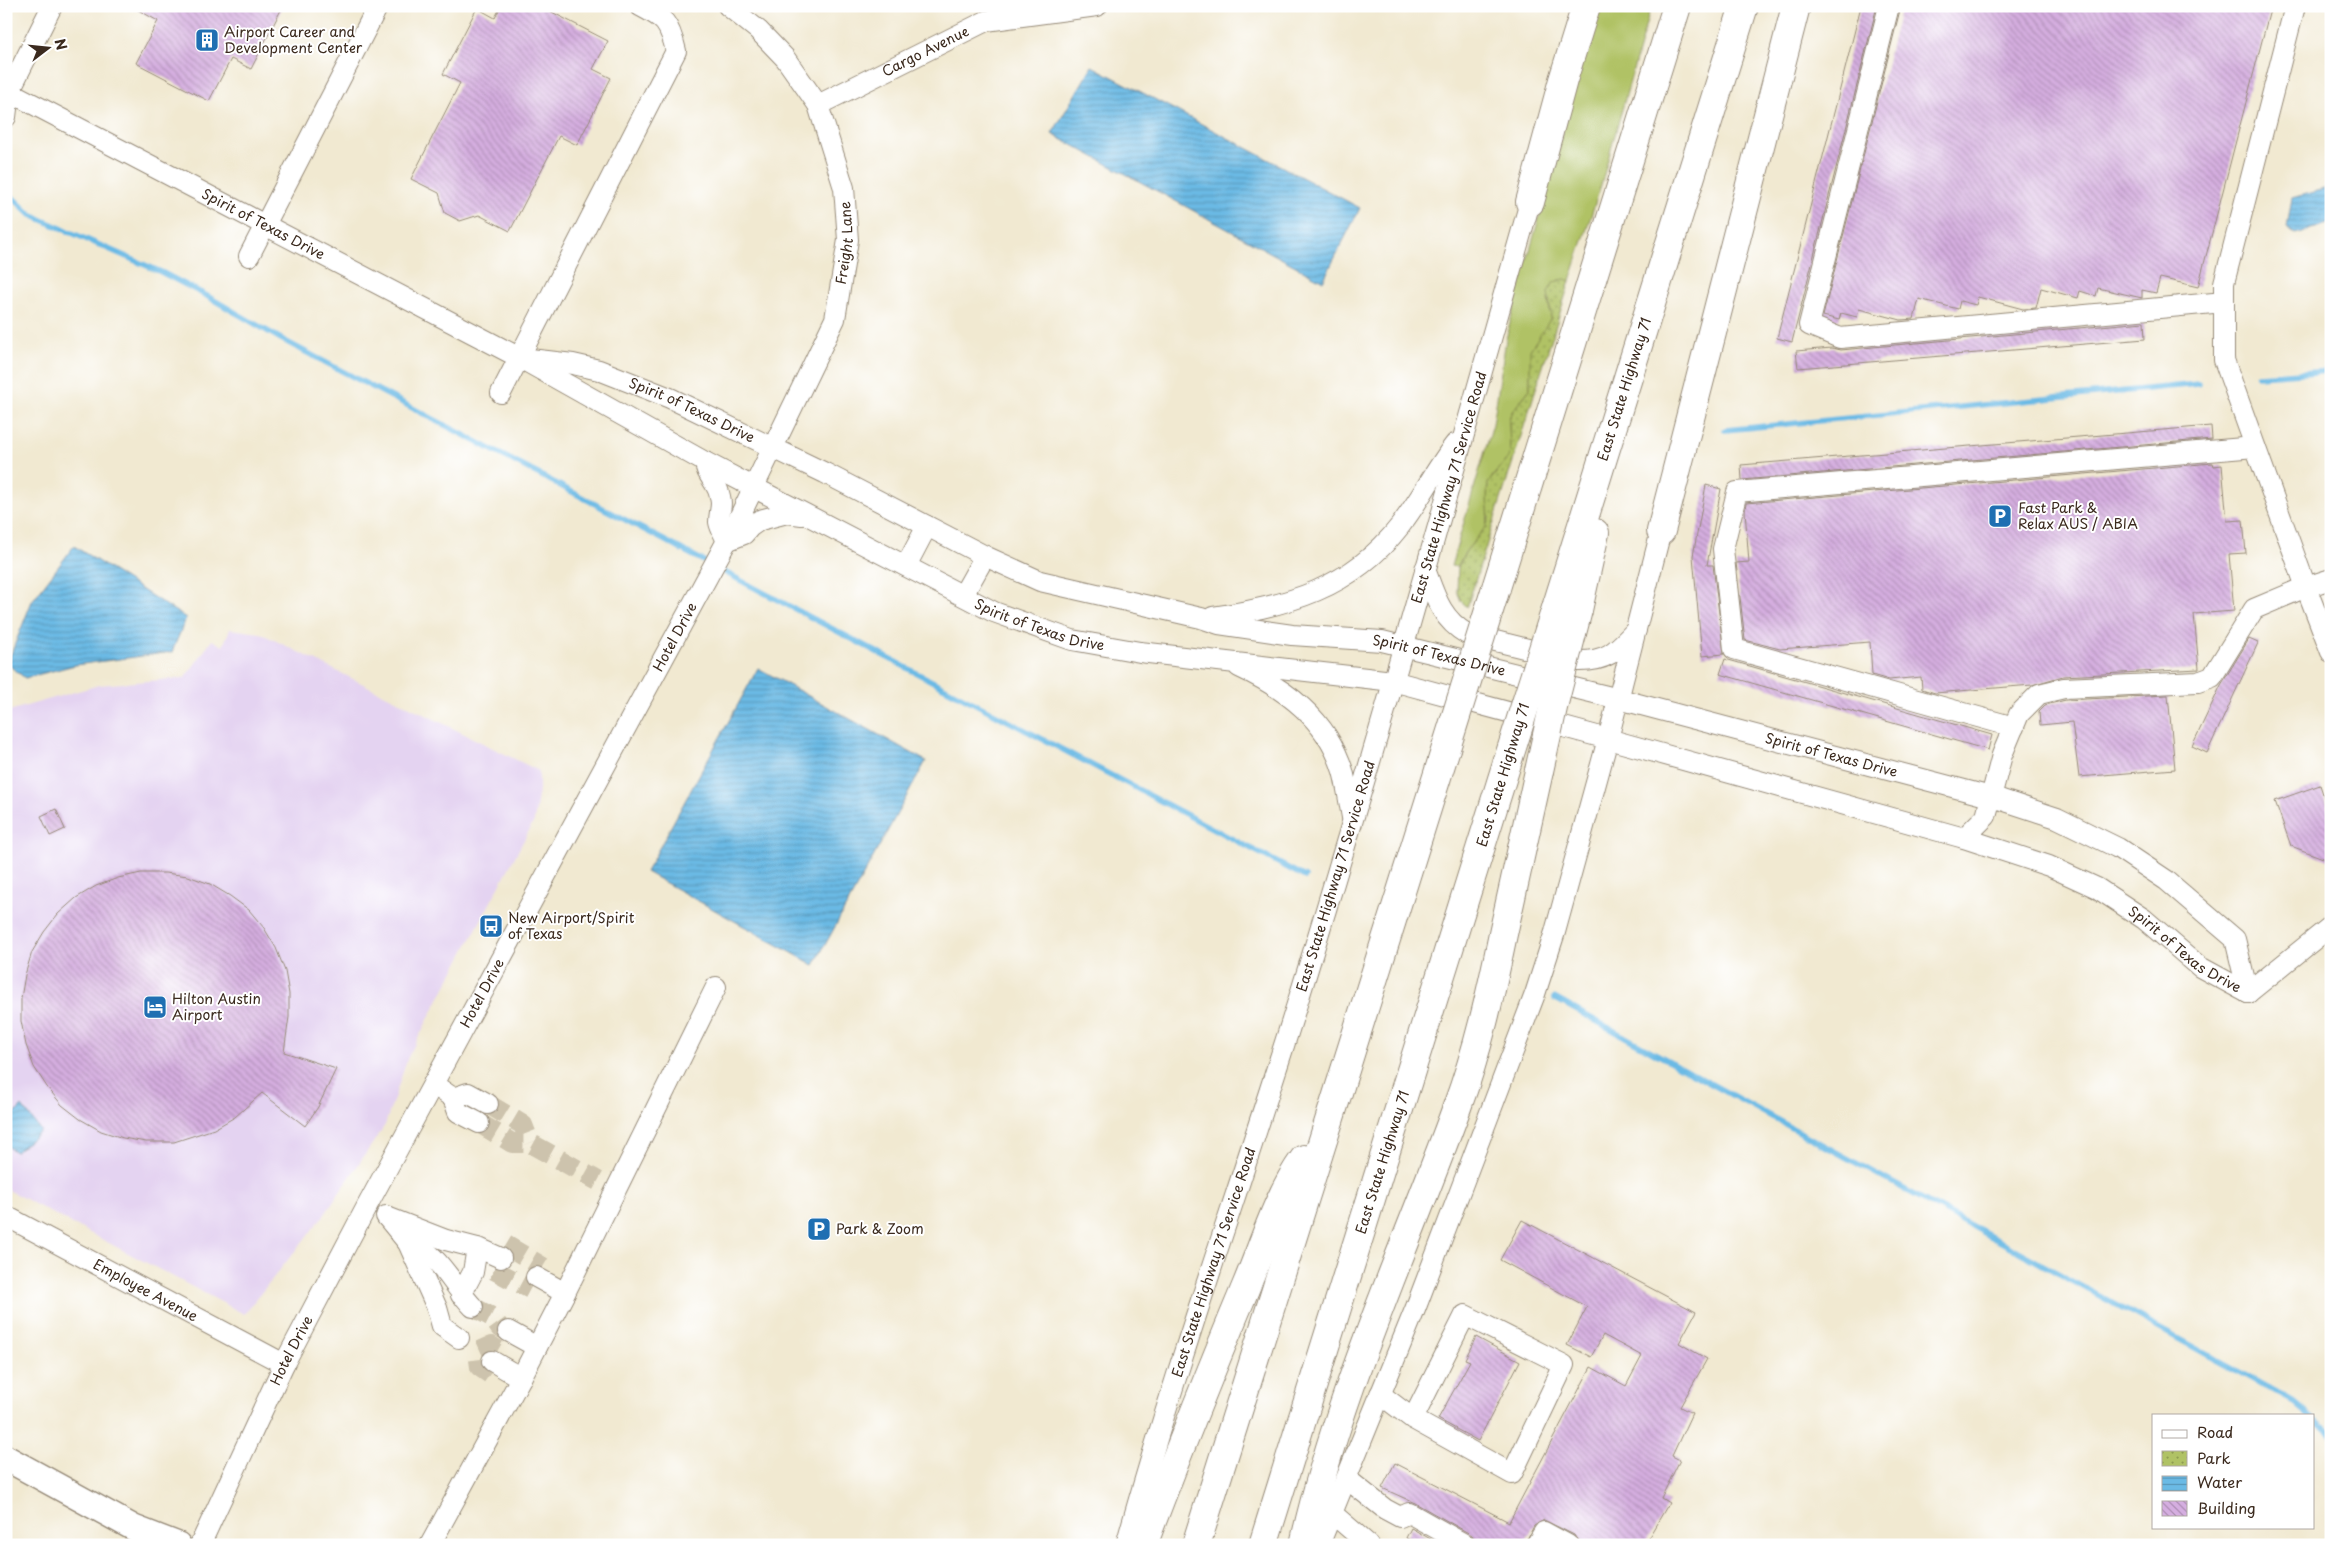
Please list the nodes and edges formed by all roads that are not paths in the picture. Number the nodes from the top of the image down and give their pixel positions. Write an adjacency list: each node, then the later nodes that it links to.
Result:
1 (52, 6): 12 (street)
2 (378, 6): 16 (street)
3 (640, 6): 19 (street)
4 (728, 6): 13 (street, Freight Lane)
5 (1097, 6): 13 (street, Cargo Avenue)
6 (1586, 6): 15 (highway)
7 (1676, 6): 56 (highway, bridge)
8 (1744, 6): 36 (highway, East State Highway 71)
9 (1796, 6): 28 (highway)
10 (1889, 6): 18 (street)
11 (2295, 6): 18 (street)
12 (7, 92): 14 (street); 16 (street, Spirit of Texas Drive)
13 (818, 105): 22 (street, Freight Lane)
14 (6, 117)
15 (1530, 202): 21 (street, East State Highway 71 Service Road)
16 (264, 224): 17 (street); 19 (street, Spirit of Texas Drive)
17 (249, 256)
18 (2224, 302): 23 (street)
19 (520, 358): 20 (street); 22 (street, Spirit of Texas Drive); 24 (street, Spirit of Texas Drive)
20 (501, 393)
21 (1464, 433): 32 (street, East State Highway 71 Service Road); 37 (street)
22 (772, 447): 25 (street, Hotel Drive); 27 (street, Spirit of Texas Drive)
23 (2255, 447): 34 (street); 44 (street)
24 (705, 462): 25 (street, Spirit of Texas Drive); 29 (street)
25 (753, 486): 26 (street, Spirit of Texas Drive); 29 (street, Hotel Drive)
26 (807, 515): 29 (street); 31 (street, Spirit of Texas Drive)
27 (927, 526): 30 (street, Spirit of Texas Drive); 31 (street)
28 (1661, 531): 38 (street)
29 (724, 547): 52 (street, Hotel Drive)
30 (986, 556): 35 (street); 37 (street, Spirit of Texas Drive)
31 (906, 566): 35 (street, Spirit of Texas Drive)
32 (1425, 569): 38 (street); 39 (street, East State Highway 71 Service Road)
33 (2331, 579): 34 (street)
34 (2306, 588): 40 (street); 44 (street)
35 (963, 596): 41 (street, Spirit of Texas Drive)
36 (1568, 608): 84 (highway, East State Highway 71, bridge); 85 (highway, bridge)
37 (1201, 618): 39 (street, Spirit of Texas Drive)
38 (1636, 630): 43 (street)
39 (1402, 646): 42 (street, East State Highway 71 Service Road); 43 (street, Spirit of Texas Drive)
40 (2331, 652)
41 (1224, 660): 42 (street, Spirit of Texas Drive); 47 (street)
42 (1393, 681): 45 (street, Spirit of Texas Drive); 47 (street, East State Highway 71 Service Road)
43 (1619, 698): 45 (street); 46 (street, Spirit of Texas Drive)
44 (2014, 727): 46 (street)
45 (1608, 738): 48 (street, Spirit of Texas Drive); 71 (street)
46 (1990, 797): 48 (street); 51 (street, Spirit of Texas Drive)
47 (1353, 819): 80 (street, East State Highway 71 Service Road)
48 (1964, 838): 51 (street, Spirit of Texas Drive)
49 (2326, 937): 51 (street)
50 (716, 987): 64 (street)
51 (2248, 993)
52 (433, 1084): 53 (street); 57 (street, Hotel Drive)
53 (453, 1098): 54 (street); 55 (street)
54 (488, 1104)
55 (478, 1123)
56 (1325, 1130): 72 (highway); 81 (highway)
57 (367, 1206): 59 (street); 69 (street, Hotel Drive)
58 (6, 1216): 69 (street, Employee Avenue)
59 (386, 1216): 60 (street); 61 (street)
60 (408, 1243): 61 (street); 66 (street)
61 (479, 1249): 62 (street)
62 (500, 1258)
63 (536, 1278): 64 (street)
64 (560, 1291): 67 (street)
65 (512, 1326): 67 (street)
66 (459, 1338)
67 (540, 1341): 70 (street)
68 (494, 1362): 70 (street)
69 (284, 1364): 78 (street, Hotel Drive)
70 (521, 1378): 79 (street)
71 (1380, 1394): 73 (street); 75 (street)
72 (1239, 1408): 82 (highway); 83 (highway)
73 (1413, 1419): 73 (street)
74 (6, 1458): 77 (main road)
75 (1347, 1479): 76 (street); 88 (street)
76 (1334, 1514): 86 (street); 87 (street)
77 (178, 1545)
78 (200, 1545)
79 (430, 1545)
80 (1126, 1545)
81 (1143, 1545)
82 (1196, 1545)
83 (1213, 1545)
84 (1263, 1545)
85 (1304, 1545)
86 (1319, 1545)
87 (1369, 1545)
88 (1466, 1545)
89 (1536, 1545): 90 (street)
90 (1568, 1545)

